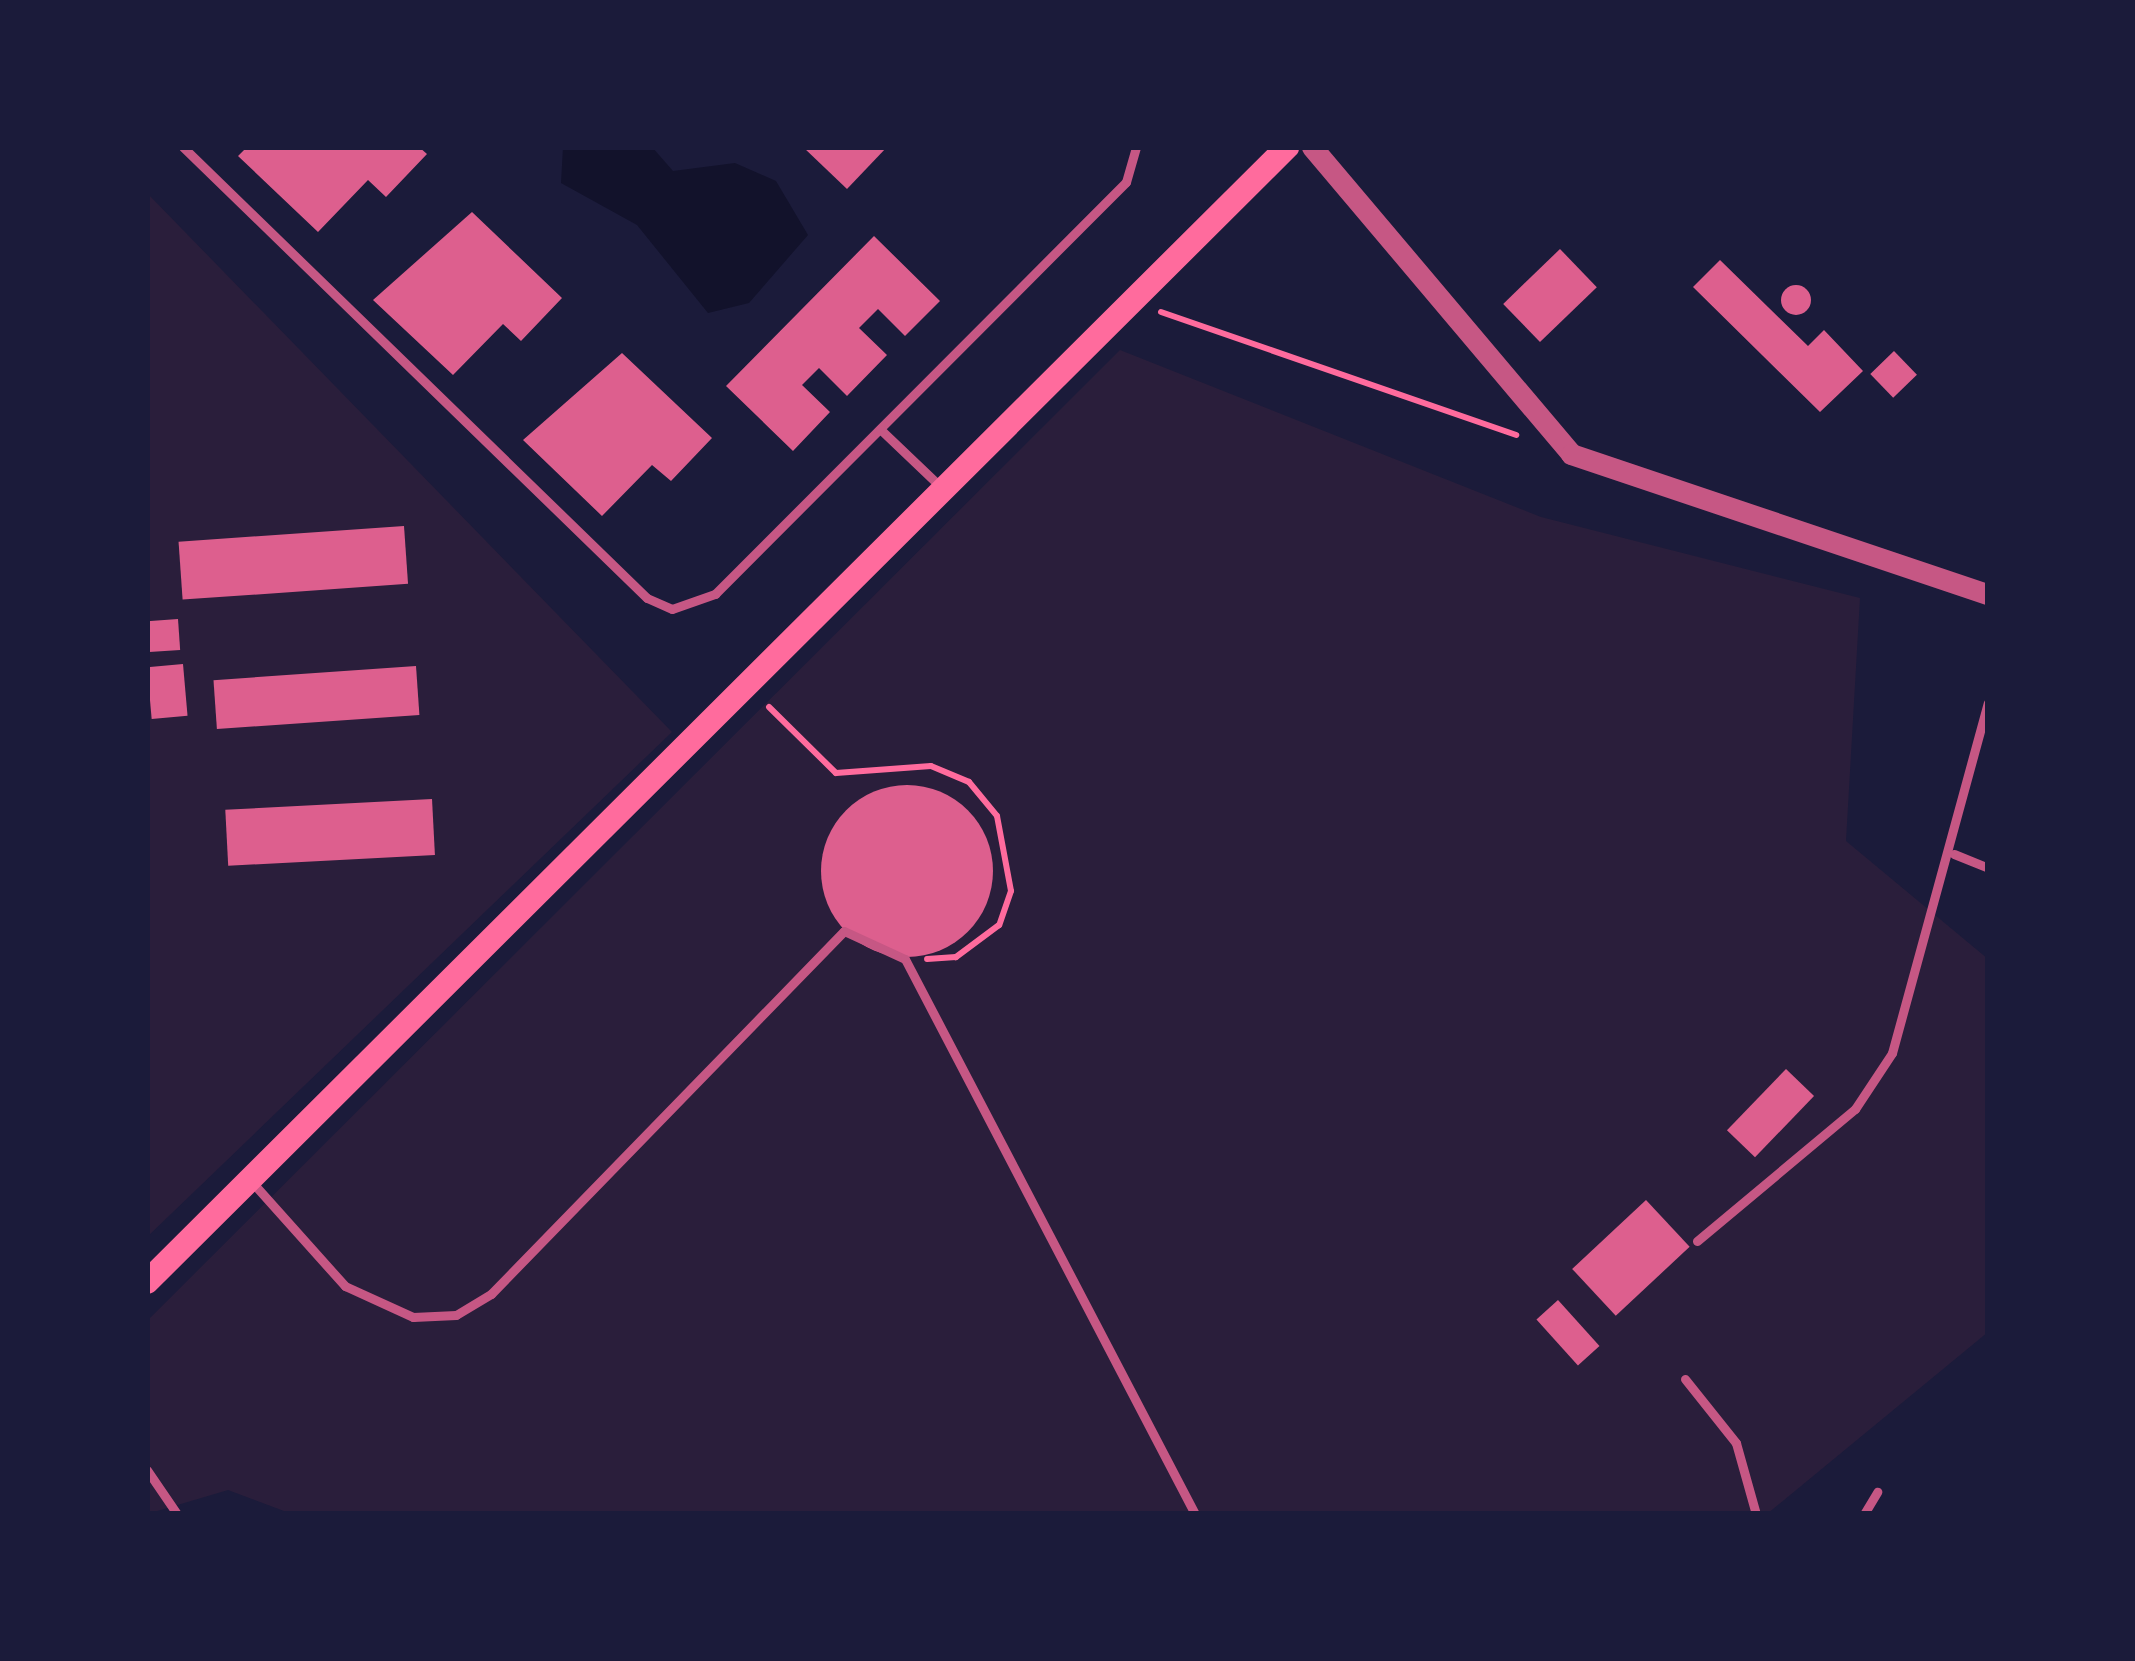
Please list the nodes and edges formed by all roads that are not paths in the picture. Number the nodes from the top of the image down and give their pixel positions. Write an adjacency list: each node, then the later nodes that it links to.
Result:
1 (183, 147): 5 (lane)
2 (1136, 147): 5 (lane)
3 (1287, 147): 6 (main road)
4 (1312, 147): 7 (street)
5 (880, 429): 6 (lane)
6 (944, 490): 11 (main road)
7 (1988, 594)
8 (1988, 703): 9 (lane)
9 (1954, 854): 10 (lane); 12 (lane)
10 (1988, 868)
11 (252, 1182): 13 (main road); 18 (lane)
12 (1697, 1240)
13 (147, 1282)
14 (1685, 1378): 19 (lane)
15 (147, 1470): 17 (lane)
16 (1877, 1492): 20 (lane)
17 (177, 1514)
18 (1196, 1514)
19 (1756, 1514)
20 (1864, 1514)

